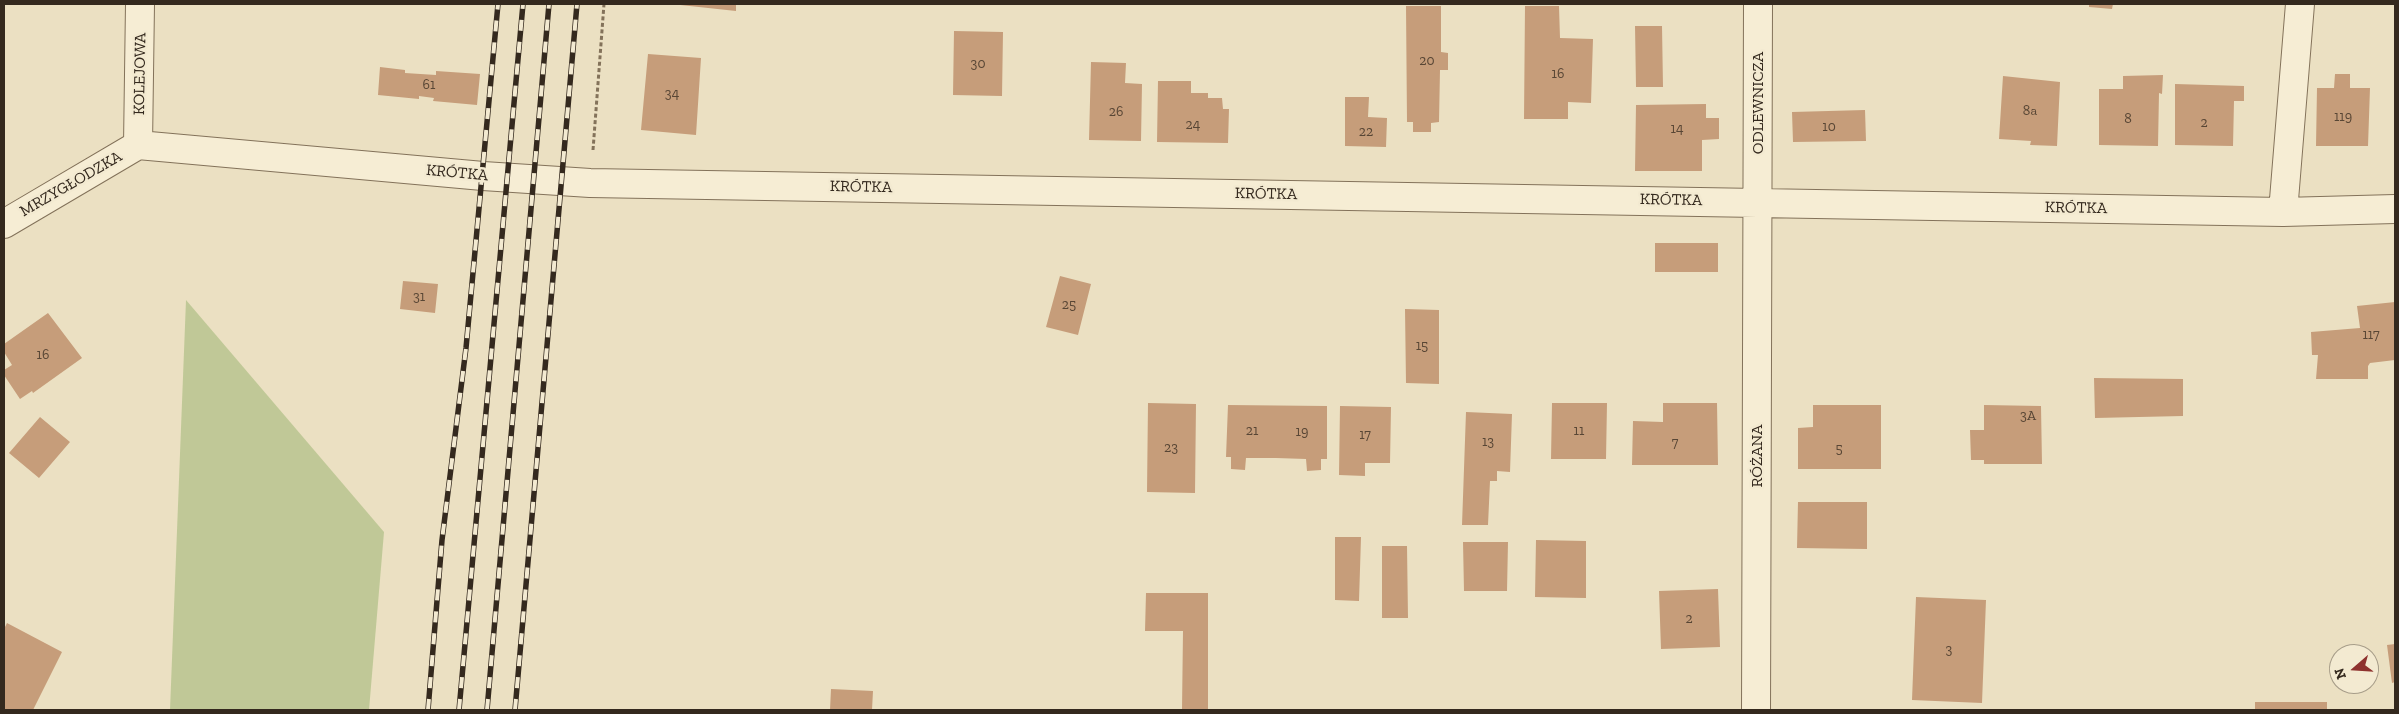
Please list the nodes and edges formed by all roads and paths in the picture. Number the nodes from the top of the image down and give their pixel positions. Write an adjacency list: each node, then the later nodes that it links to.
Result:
1 (140, 4): 5 (street, KOLEJOWA)
2 (604, 4): 6 (path)
3 (1758, 4): 7 (street, ODLEWNICZA)
4 (2300, 4): 9 (street)
5 (138, 145): 6 (street, KRÓTKA); 10 (street, MRZYGŁODZKA)
6 (590, 182): 7 (street, KRÓTKA)
7 (1758, 202): 9 (street, KRÓTKA); 11 (street, RÓŻANA)
8 (2395, 208): 9 (street, KRÓTKA)
9 (2282, 212)
10 (4, 224)
11 (1756, 710)

